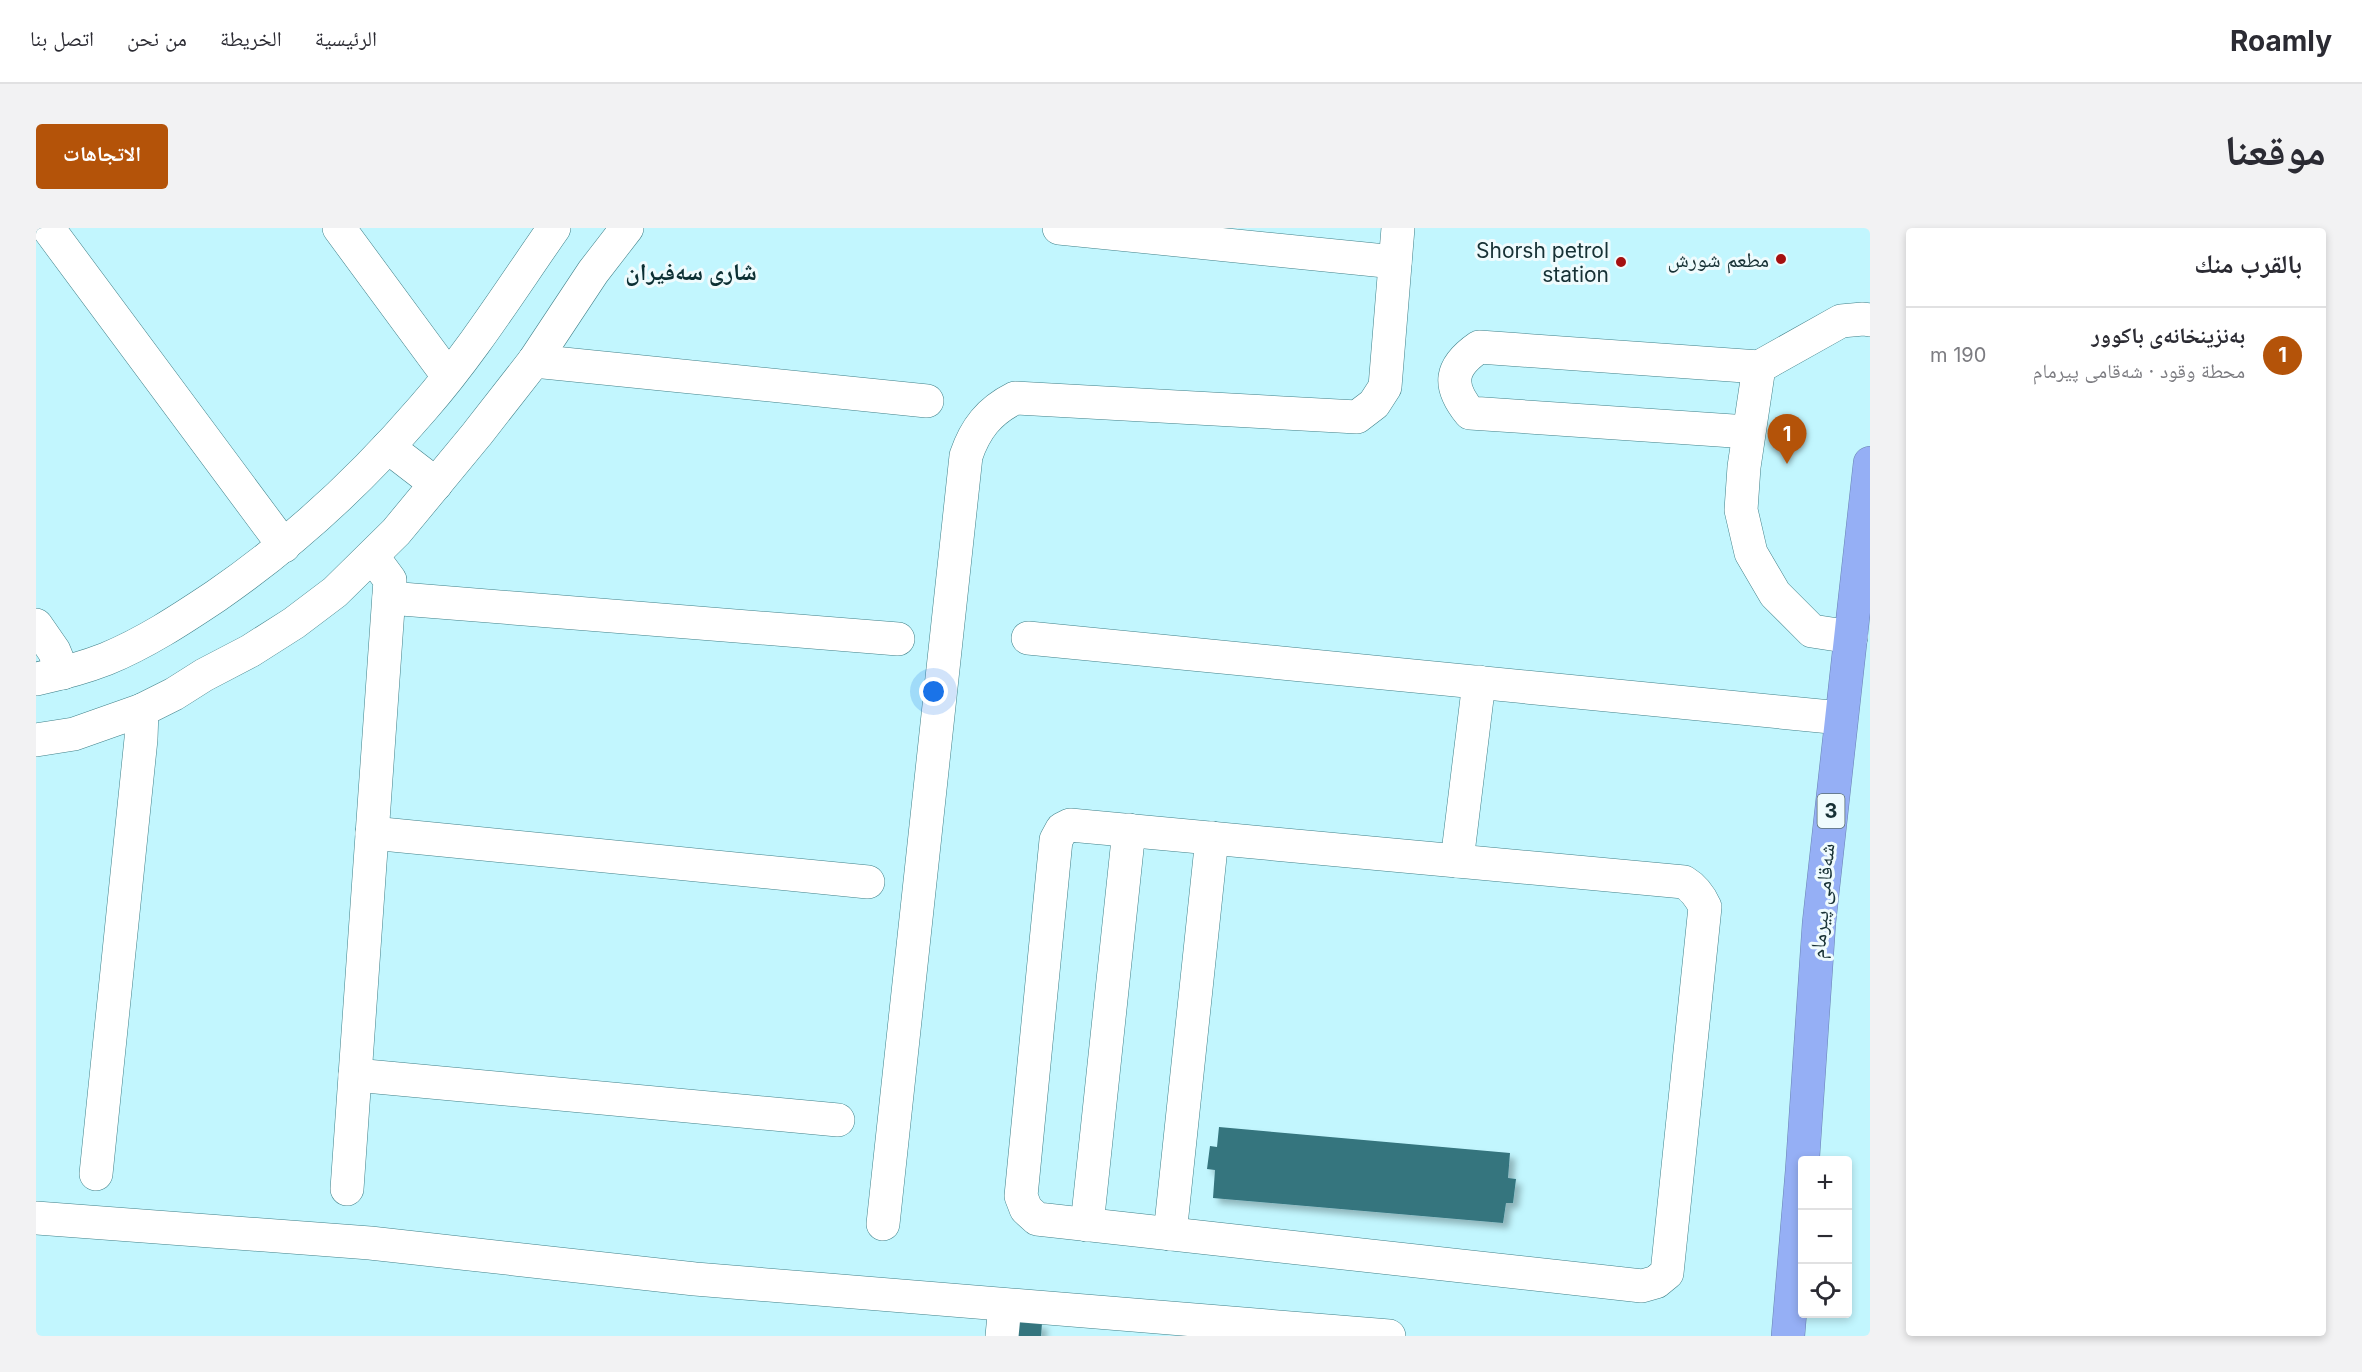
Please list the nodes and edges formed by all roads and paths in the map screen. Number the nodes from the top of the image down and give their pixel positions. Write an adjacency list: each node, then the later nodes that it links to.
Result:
1 (48, 228): 17 (street)
2 (339, 228): 11 (street)
3 (554, 228): 11 (street)
4 (627, 228): 9 (street)
5 (1059, 228): 7 (street)
6 (1398, 228): 7 (street)
7 (1395, 262): 39 (street)
8 (1870, 321): 10 (street)
9 (534, 361): 12 (street); 16 (street)
10 (1759, 367): 13 (street); 13 (street)
11 (448, 376): 14 (street)
12 (927, 401)
13 (1748, 432): 21 (street)
14 (388, 447): 16 (street); 17 (street)
15 (1870, 463): 21 (highway, شەقامی پیرمام / 3)
16 (436, 484): 18 (street)
17 (284, 546): 24 (street)
18 (374, 557): 19 (street); 26 (street)
19 (389, 598): 23 (street); 30 (street)
20 (36, 626): 24 (street)
21 (1851, 637): 27 (highway, شەقامی پیرمام / 3)
22 (1028, 638): 25 (street)
23 (898, 639)
24 (50, 676)
25 (1479, 682): 27 (street); 32 (street)
26 (142, 710): 28 (street); 36 (street)
27 (1841, 718): 45 (highway, شەقامی پیرمام / 3)
28 (36, 740)
29 (1129, 830): 31 (street); 40 (street); 40 (street)
30 (372, 833): 33 (street); 34 (street)
31 (1212, 838): 32 (street); 41 (street)
32 (1457, 861): 41 (street)
33 (868, 882)
34 (355, 1076): 35 (street); 37 (street)
35 (838, 1120)
36 (96, 1174)
37 (347, 1189)
38 (36, 1218): 42 (street)
39 (883, 1224)
40 (1087, 1225): 41 (street)
41 (1170, 1234)
42 (1004, 1320): 43 (street)
43 (1266, 1331): 44 (street)
44 (1389, 1336)
45 (1788, 1336)

